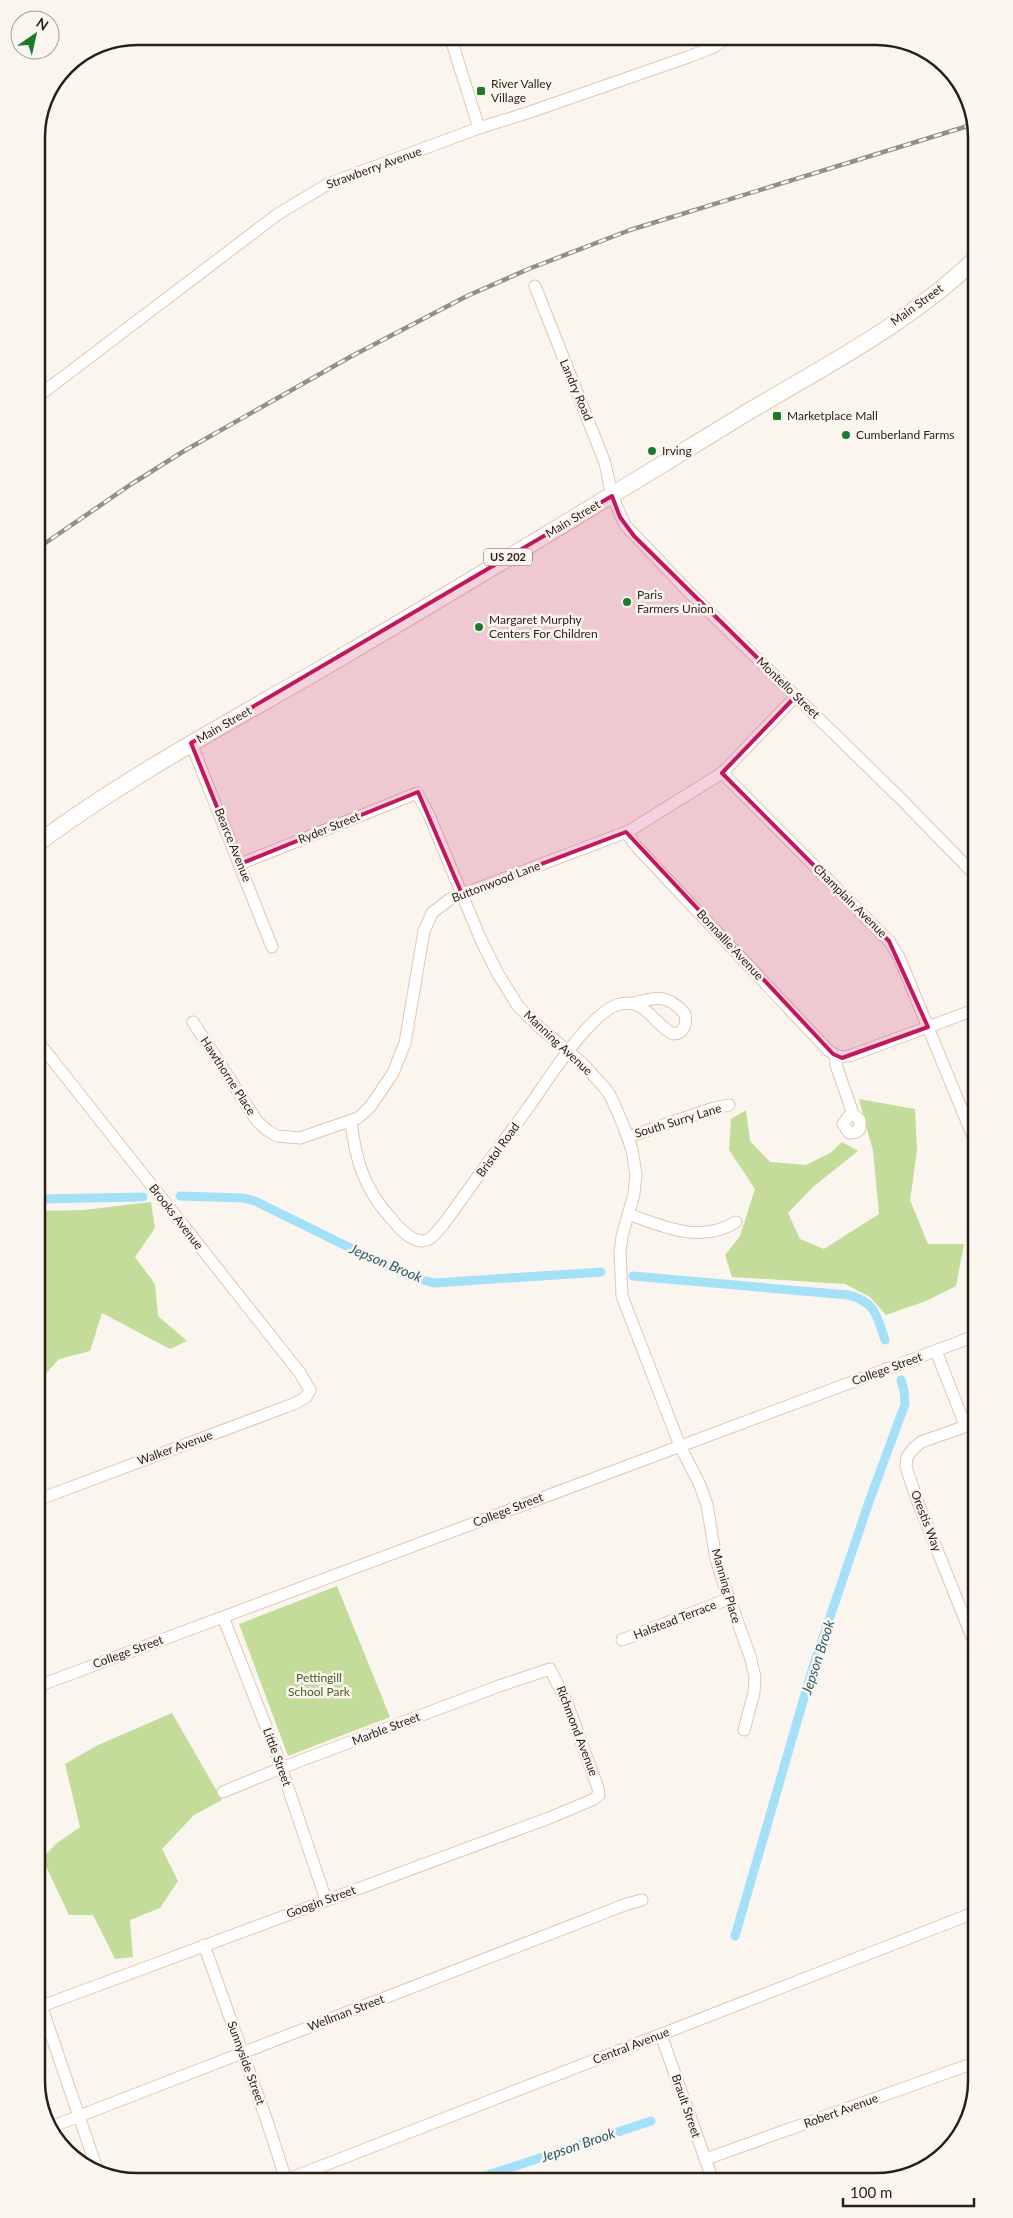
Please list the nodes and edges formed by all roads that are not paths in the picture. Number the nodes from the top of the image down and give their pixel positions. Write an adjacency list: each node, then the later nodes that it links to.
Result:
1 (453, 45): 3 (street)
2 (717, 45): 3 (street, Strawberry Avenue)
3 (479, 128): 6 (street, Strawberry Avenue)
4 (968, 265): 7 (highway, Main Street / US 202)
5 (535, 286): 7 (street, Landry Road)
6 (45, 391)
7 (612, 496): 8 (street, Montello Street); 9 (highway, Main Street / US 202)
8 (796, 696): 10 (street, Buttonwood Lane); 15 (street, Montello Street)
9 (191, 743): 13 (highway, Main Street / US 202); 14 (street, Bearce Avenue)
10 (722, 773): 12 (street, Buttonwood Lane); 21 (street, Champlain Avenue)
11 (417, 793): 14 (street, Ryder Street); 16 (street, Manning Avenue)
12 (626, 832): 16 (street, Buttonwood Lane); 24 (street, Bonnallie Avenue)
13 (45, 837)
14 (240, 864): 17 (street, Bearce Avenue)
15 (968, 868)
16 (462, 894): 23 (street, Manning Avenue); 27 (street, Buttonwood Lane)
17 (272, 947)
18 (634, 1002): 23 (street, Bristol Road)
19 (968, 1012): 21 (street)
20 (192, 1022): 27 (street, Hawthorne Place)
21 (928, 1027): 24 (street); 28 (street, Champlain Avenue)
22 (45, 1051): 34 (street, Brooks Avenue)
23 (569, 1052): 27 (street, Bristol Road); 29 (street, Manning Avenue)
24 (836, 1056): 26 (street)
25 (729, 1105): 29 (street, South Surry Lane)
26 (854, 1114)
27 (351, 1121)
28 (968, 1124)
29 (628, 1137): 30 (street, Manning Avenue)
30 (628, 1214): 31 (street); 37 (street, Manning Avenue)
31 (736, 1222)
32 (968, 1339): 33 (street, College Street)
33 (936, 1351): 35 (street); 37 (street, College Street)
34 (308, 1394): 38 (street, Walker Avenue)
35 (968, 1420)
36 (968, 1425): 41 (street, Orestis Way)
37 (680, 1446): 39 (street, Manning Place); 40 (street, College Street)
38 (45, 1497)
39 (728, 1599): 42 (street, Halstead Terrace); 45 (street, Manning Place)
40 (223, 1617): 44 (street, College Street); 46 (street, Little Street)
41 (968, 1627)
42 (622, 1640)
43 (550, 1669): 46 (street, Marble Street); 48 (street, Richmond Avenue)
44 (45, 1684)
45 (744, 1730)
46 (282, 1768): 47 (street, Marble Street); 49 (street, Little Street)
47 (224, 1792)
48 (599, 1795): 49 (street, Googin Street)
49 (326, 1900): 52 (street, Googin Street)
50 (642, 1900): 56 (street, Wellman Street)
51 (968, 1915): 55 (street, Central Avenue)
52 (204, 1946): 53 (street, Googin Street); 56 (street, Sunnyside Street)
53 (45, 2005)
54 (45, 2029): 58 (street)
55 (661, 2035): 60 (street, Brault Street); 63 (street, Central Avenue)
56 (242, 2053): 58 (street, Wellman Street); 62 (street, Sunnyside Street)
57 (968, 2065): 60 (street, Robert Avenue)
58 (78, 2116): 59 (street, Wellman Street); 61 (street)
59 (56, 2125)
60 (706, 2159): 64 (street, Brault Street)
61 (95, 2162)
62 (284, 2173)
63 (304, 2173)
64 (710, 2173)

